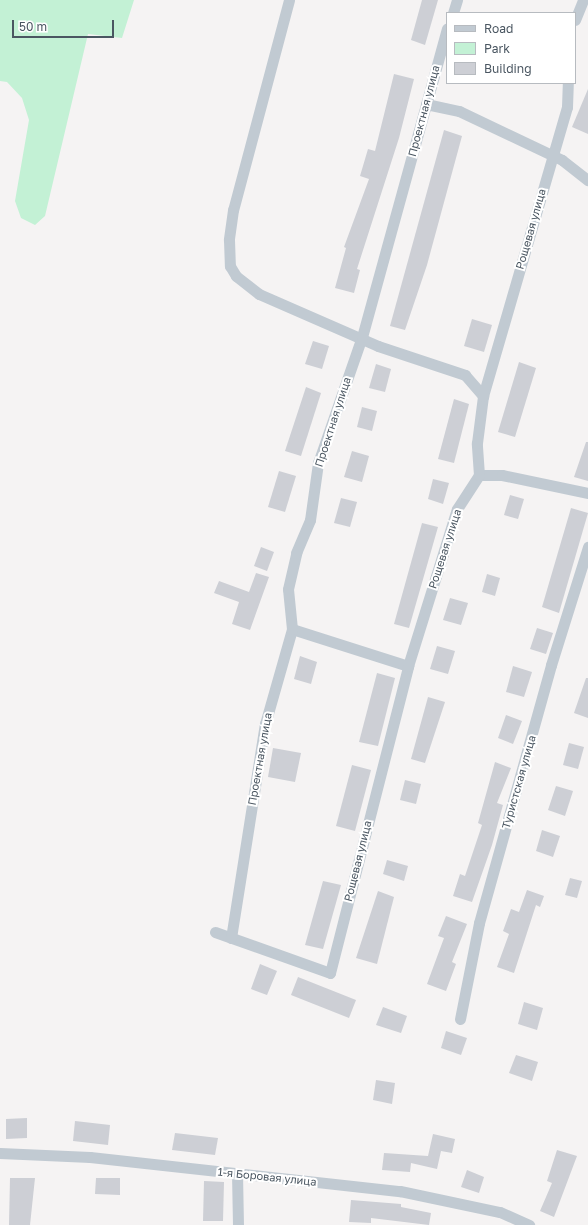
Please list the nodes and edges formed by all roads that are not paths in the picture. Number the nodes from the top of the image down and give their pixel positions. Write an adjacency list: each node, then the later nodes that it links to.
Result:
1 (289, 0): 11 (street)
2 (457, 0): 4 (street)
3 (584, 0): 5 (street)
4 (453, 12)
5 (576, 18)
6 (446, 33): 8 (street, Проектная улица)
7 (568, 84): 9 (street, Рощевая улица)
8 (426, 104): 9 (street); 11 (street, Проектная улица)
9 (552, 156): 10 (street); 12 (street, Рощевая улица)
10 (588, 180)
11 (362, 337): 12 (street); 16 (street, Проектная улица)
12 (483, 396): 13 (street, Рощевая улица)
13 (479, 475): 14 (street); 17 (street, Рощевая улица)
14 (588, 493)
15 (588, 547): 20 (street, Туристская улица)
16 (292, 629): 17 (street); 19 (street, Проектная улица)
17 (408, 666): 19 (street, Рощевая улица)
18 (215, 932): 19 (street)
19 (231, 938)
20 (460, 1019)
21 (0, 1153): 22 (street, 1-я Боровая улица)
22 (237, 1173): 23 (street); 24 (street, 1-я Боровая улица)
23 (238, 1225)
24 (529, 1225)

